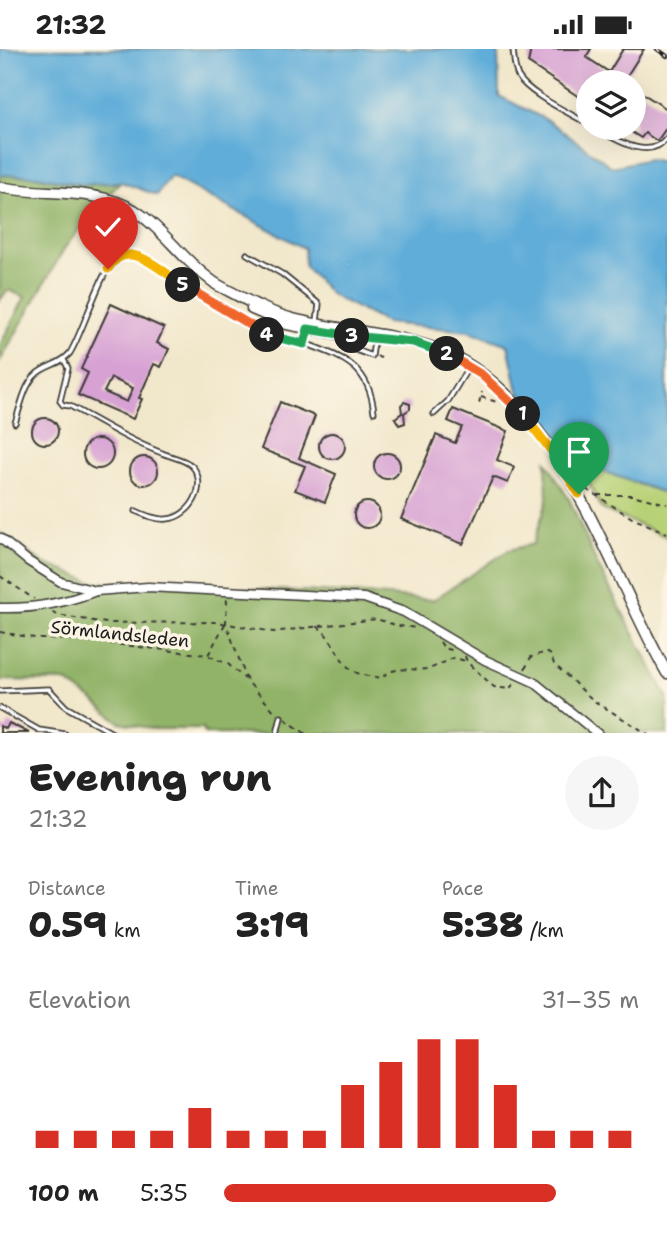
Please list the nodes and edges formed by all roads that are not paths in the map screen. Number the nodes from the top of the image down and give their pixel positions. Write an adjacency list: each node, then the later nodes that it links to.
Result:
1 (513, 49): 2 (lane)
2 (576, 117)
3 (667, 138): 4 (lane)
4 (617, 140)
5 (0, 187): 7 (street)
6 (247, 254): 7 (lane)
7 (312, 327): 8 (street); 9 (lane)
8 (375, 336): 10 (lane); 12 (street)
9 (304, 344): 11 (lane); 13 (lane)
10 (351, 348)
11 (64, 360): 15 (lane); 16 (lane)
12 (469, 366): 14 (lane); 20 (street)
13 (374, 412)
14 (434, 414)
15 (15, 423)
16 (136, 511)
17 (0, 538): 18 (street)
18 (96, 590): 19 (street); 27 (street)
19 (0, 608)
20 (667, 673)
21 (0, 691): 25 (lane)
22 (0, 708): 24 (lane)
23 (281, 717): 26 (lane)
24 (65, 733)
25 (114, 733)
26 (277, 733)
27 (598, 733)

